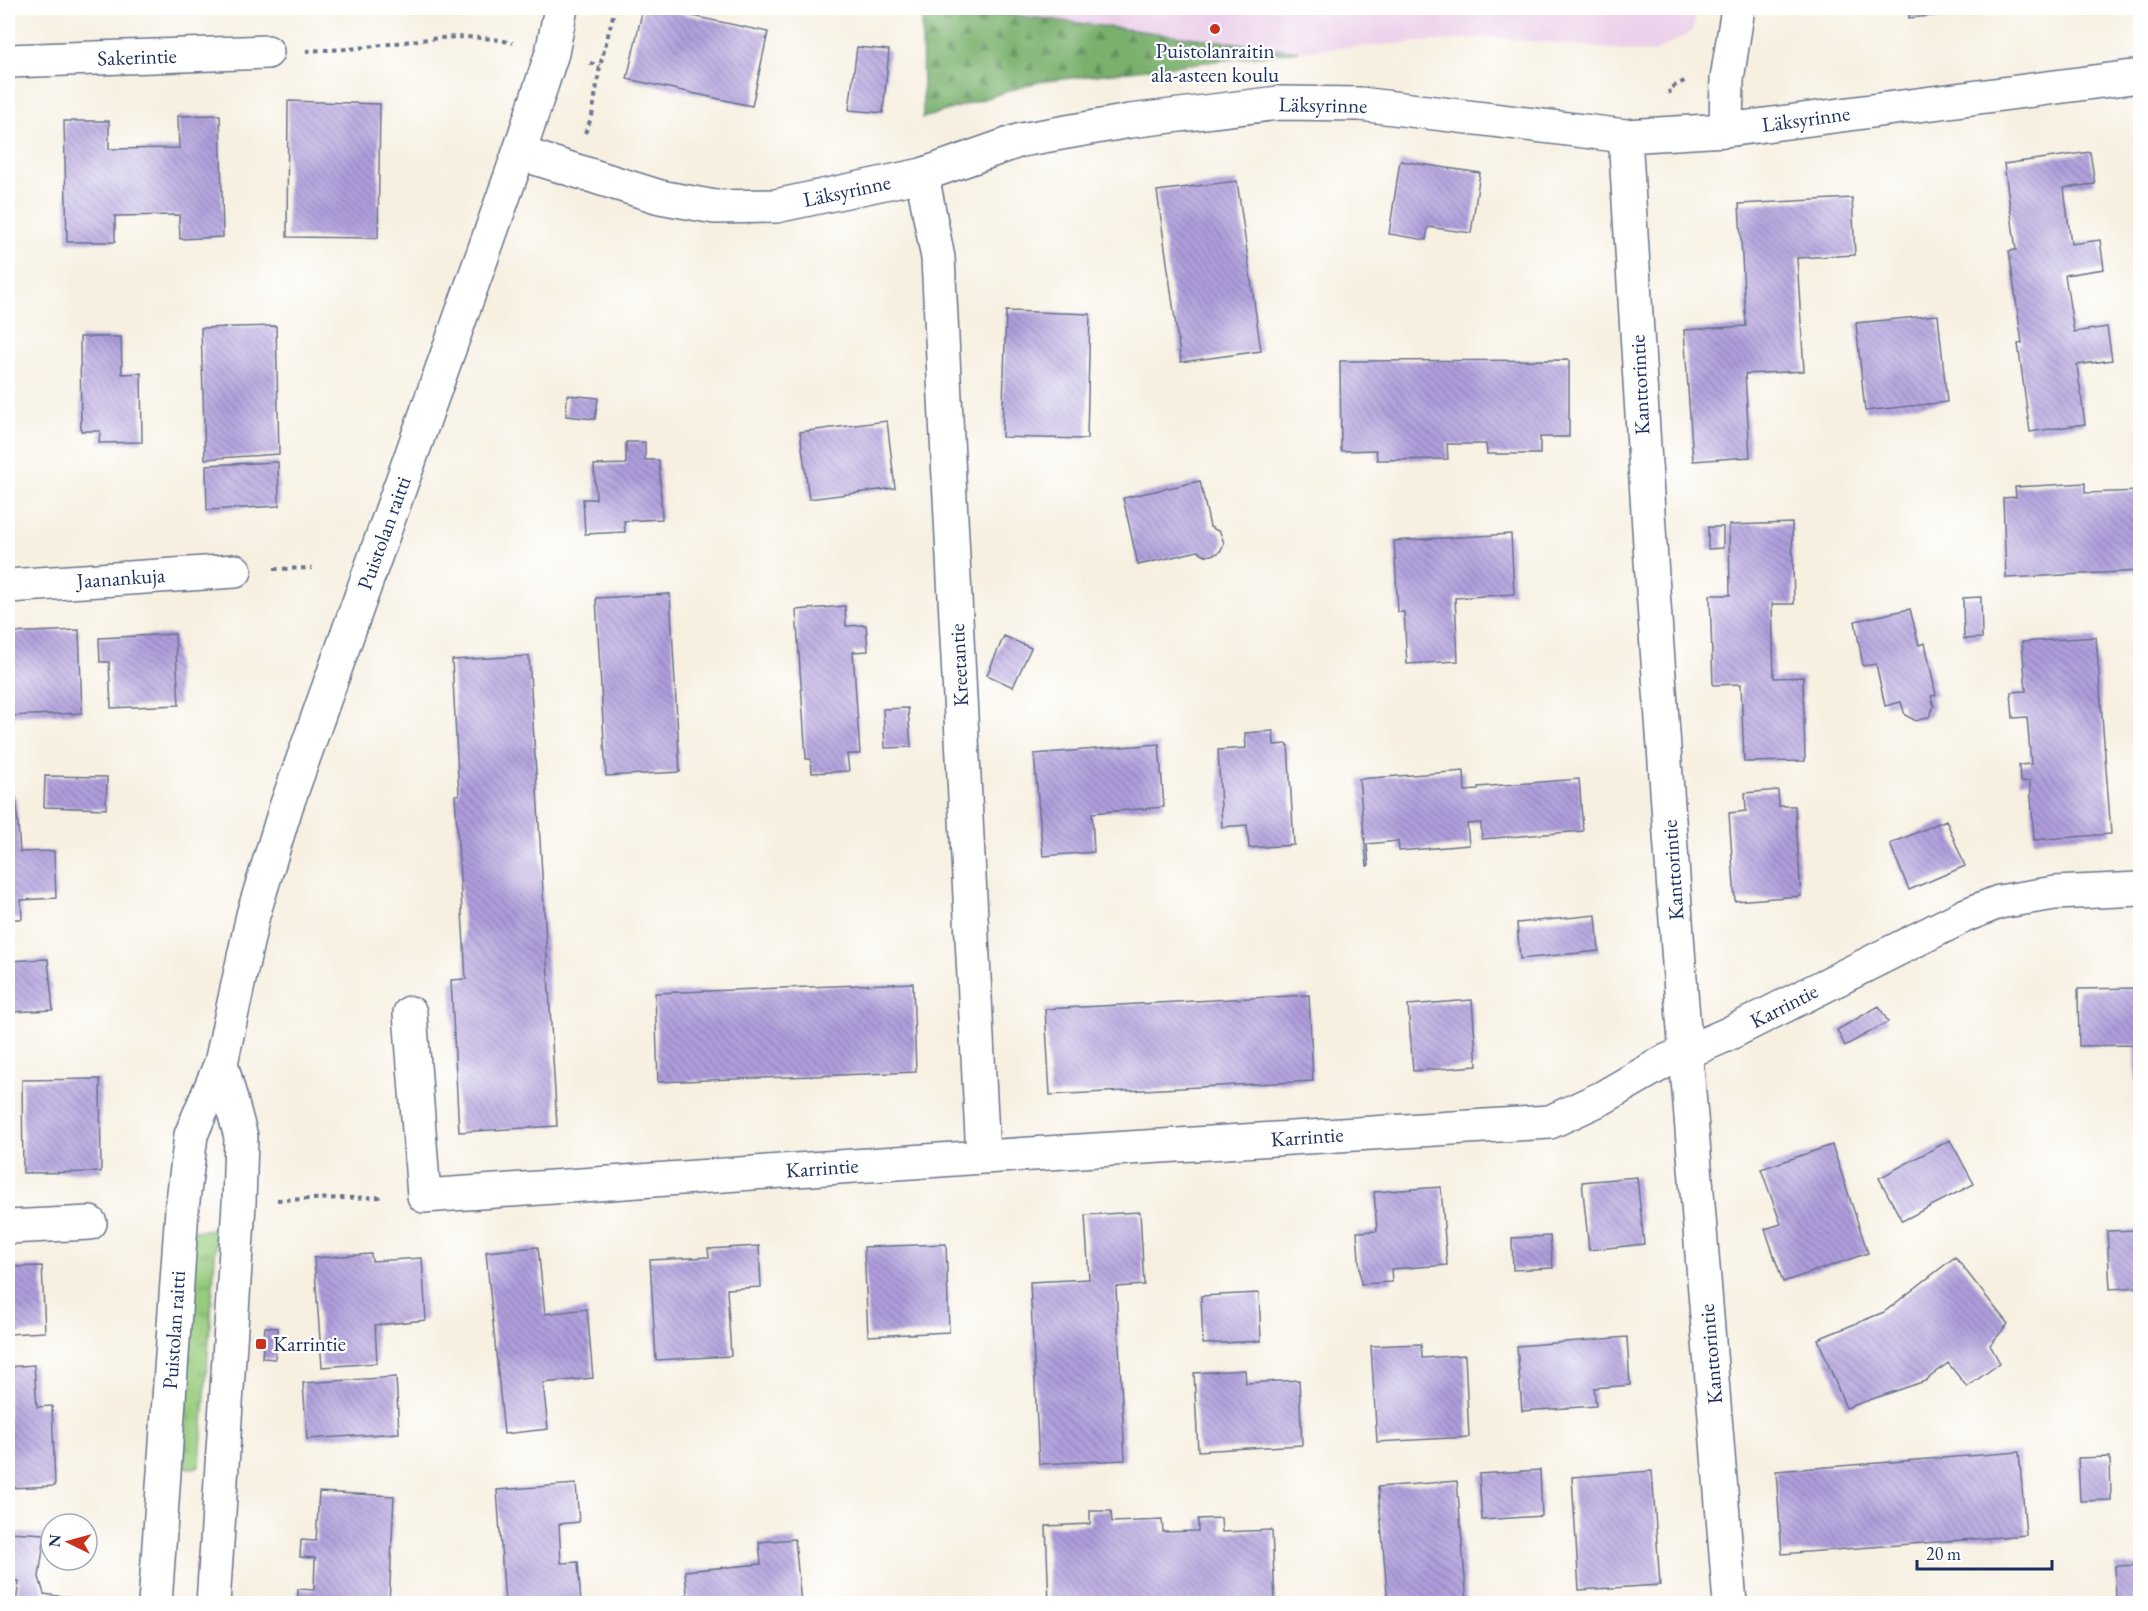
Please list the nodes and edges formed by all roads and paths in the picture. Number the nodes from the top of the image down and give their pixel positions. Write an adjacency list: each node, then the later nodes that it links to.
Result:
1 (561, 8): 11 (street, Puistolan raitti)
2 (615, 8): 8 (path)
3 (1738, 8): 9 (street)
4 (504, 40): 5 (path)
5 (267, 52): 6 (street, Sakerintie)
6 (8, 62)
7 (2140, 76): 9 (street, Läksyrinne)
8 (592, 116)
9 (1726, 130): 10 (street, Läksyrinne)
10 (1625, 136): 12 (street, Läksyrinne); 17 (street, Kanttorintie)
11 (519, 153): 12 (street, Läksyrinne); 18 (street, Puistolan raitti)
12 (922, 175): 19 (street, Kreetantie)
13 (235, 571): 14 (street, Jaanankuja)
14 (8, 586)
15 (2140, 889): 17 (street, Karrintie)
16 (410, 1013): 20 (street)
17 (1687, 1052): 19 (street, Karrintie); 26 (street, Kanttorintie)
18 (221, 1063): 24 (street, Puistolan raitti); 25 (street, Puistolan raitti)
19 (983, 1157): 20 (street, Karrintie)
20 (424, 1196): 21 (path)
21 (274, 1200)
22 (90, 1223): 23 (street)
23 (8, 1227)
24 (155, 1604)
25 (213, 1604)
26 (1730, 1604)

